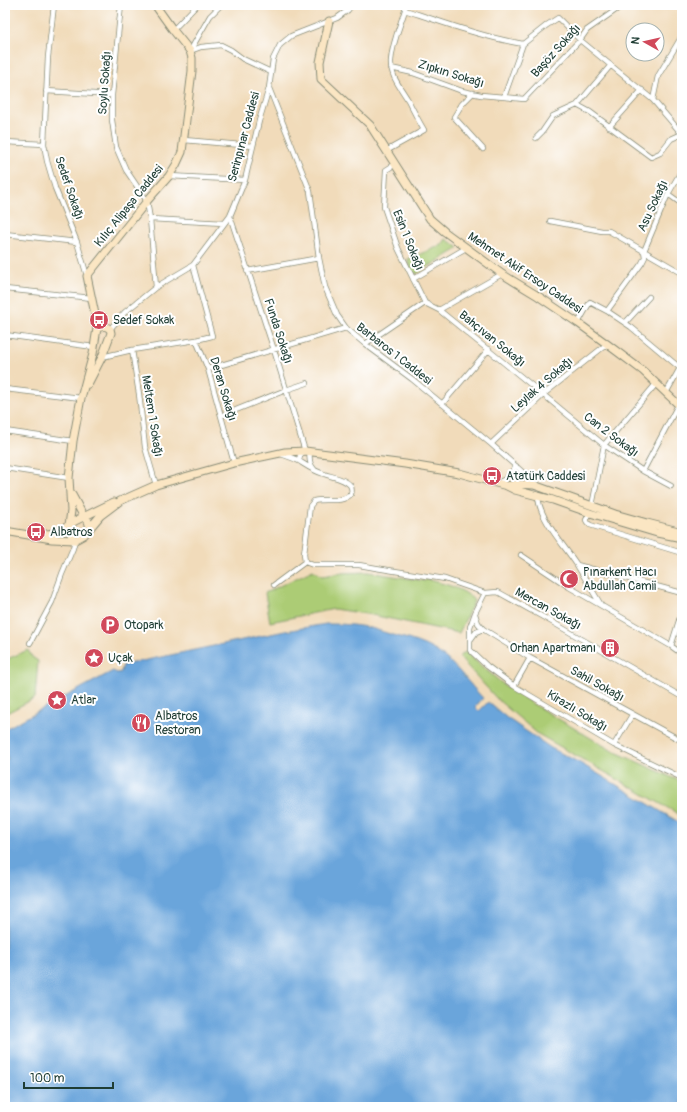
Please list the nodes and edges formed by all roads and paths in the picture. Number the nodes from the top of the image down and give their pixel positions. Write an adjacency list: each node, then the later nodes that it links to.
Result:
1 (54, 5): 20 (street, Sedef Sokağı)
2 (121, 5): 22 (street, Soylu Sokağı)
3 (155, 5): 10 (street)
4 (197, 5): 10 (street)
5 (221, 5): 14 (street)
6 (351, 5): 9 (street)
7 (623, 5): 12 (street, Başöz Sokağı)
8 (405, 7): 13 (street); 16 (street)
9 (329, 21): 17 (street, Serinpınar Caddesi); 35 (street, Mehmet Akif Ersoy Caddesi)
10 (172, 30): 14 (street)
11 (682, 36): 25 (street)
12 (580, 40): 13 (street); 15 (street); 24 (street, Başöz Sokağı)
13 (523, 44): 23 (street)
14 (190, 52): 17 (street); 30 (street, Kılıç Alipaşa Caddesi)
15 (611, 65): 19 (street); 26 (street)
16 (391, 68): 21 (street, Zıpkın Sokağı); 35 (street)
17 (271, 72): 18 (street, Serinpınar Caddesi)
18 (269, 88): 33 (street, Serinpınar Caddesi); 51 (street, Barbaros 1 Caddesi)
19 (642, 90): 25 (street); 27 (street)
20 (46, 91): 22 (street); 32 (street, Sedef Sokağı)
21 (473, 93): 23 (street, Zıpkın Sokağı); 34 (street)
22 (112, 96): 41 (street, Soylu Sokağı)
23 (504, 98): 24 (street, Zıpkın Sokağı)
24 (524, 100)
25 (653, 100): 28 (street)
26 (577, 105): 27 (street); 29 (street)
27 (609, 127): 28 (street)
28 (682, 134)
29 (536, 138)
30 (184, 140): 33 (street); 38 (street, Kılıç Alipaşa Caddesi)
31 (5, 142): 32 (street)
32 (44, 144): 48 (street, Sedef Sokağı)
33 (253, 146): 39 (street, Serinpınar Caddesi)
34 (483, 149)
35 (386, 151): 36 (street, Mehmet Akif Ersoy Caddesi)
36 (394, 165): 49 (street, Mehmet Akif Ersoy Caddesi); 57 (street, Esin 1 Sokağı)
37 (682, 170): 40 (street, Asu Sokağı)
38 (169, 176): 39 (street); 41 (street, Kılıç Alipaşa Caddesi)
39 (245, 180): 43 (street, Serinpınar Caddesi)
40 (668, 194): 42 (street); 50 (street, Asu Sokağı)
41 (147, 201): 44 (street); 56 (street, Kılıç Alipaşa Caddesi)
42 (682, 204)
43 (230, 216): 46 (street, Serinpınar Caddesi); 53 (street, Funda Sokağı)
44 (150, 219): 46 (street); 58 (street)
45 (550, 221): 50 (street)
46 (224, 224): 52 (street, Serinpınar Caddesi)
47 (5, 234): 48 (street)
48 (77, 242): 56 (street, Sedef Sokağı)
49 (466, 248): 55 (street, Mehmet Akif Ersoy Caddesi); 57 (street, Esin 1 Sokağı)
50 (644, 251): 54 (street); 64 (street, Asu Sokağı)
51 (318, 258): 53 (street); 68 (street, Barbaros 1 Caddesi)
52 (193, 265): 58 (street, Serinpınar Caddesi); 72 (street)
53 (247, 271): 78 (street, Funda Sokağı)
54 (682, 273)
55 (502, 274): 63 (street); 65 (street, Mehmet Akif Ersoy Caddesi)
56 (87, 276): 61 (street, Sedef Sokağı)
57 (413, 279): 62 (street, Esin 1 Sokağı)
58 (156, 287): 69 (street, Serinpınar Caddesi)
59 (5, 289): 61 (street)
60 (648, 296): 66 (street)
61 (92, 298): 67 (street, Sedef Sokağı)
62 (425, 303): 63 (street, Bahçıvan Sokağı); 74 (street)
63 (439, 310): 76 (street, Bahçıvan Sokağı)
64 (607, 311): 65 (street); 66 (street)
65 (578, 323): 75 (street, Mehmet Akif Ersoy Caddesi)
66 (625, 323): 81 (street)
67 (97, 328): 69 (street); 71 (street)
68 (346, 328): 74 (street, Barbaros 1 Caddesi); 78 (street)
69 (110, 329): 73 (street)
70 (5, 335): 79 (street)
71 (95, 339): 73 (street); 79 (street)
72 (196, 340): 77 (street); 82 (street, Deran Sokağı)
73 (108, 341): 80 (street)
74 (365, 344): 90 (street, Barbaros 1 Caddesi)
75 (607, 344): 84 (street, Mehmet Akif Ersoy Caddesi); 88 (street, Leylak 4 Sokağı)
76 (489, 349): 88 (street, Bahçıvan Sokağı); 90 (street)
77 (132, 350): 80 (street); 108 (street, Meltem 1 Sokağı)
78 (274, 350): 82 (street); 86 (street, Funda Sokağı)
79 (93, 351): 80 (street); 89 (street)
80 (102, 357): 89 (street)
81 (681, 367): 87 (street)
82 (208, 369): 92 (street, Deran Sokağı)
83 (307, 383): 86 (street)
84 (656, 384): 87 (street, Mehmet Akif Ersoy Caddesi); 96 (street)
85 (5, 389): 89 (street)
86 (286, 390): 92 (street); 97 (street, Funda Sokağı)
87 (666, 393): 91 (street, Mehmet Akif Ersoy Caddesi)
88 (544, 394): 95 (street, Leylak 4 Sokağı); 96 (street, Can 2 Sokağı)
89 (81, 398): 94 (street)
90 (442, 404): 95 (street, Barbaros 1 Caddesi)
91 (680, 407): 104 (street)
92 (221, 416): 100 (street, Deran Sokağı)
93 (5, 431): 94 (street)
94 (73, 441): 106 (street)
95 (491, 444): 101 (street, Barbaros 1 Caddesi)
96 (604, 445): 104 (street, Can 2 Sokağı); 115 (street)
97 (308, 451): 98 (street); 99 (street); 103 (street, Funda Sokağı); 107 (street)
98 (279, 453): 99 (street); 100 (street)
99 (299, 461): 103 (street)
100 (234, 463): 108 (street)
101 (516, 466): 105 (street); 111 (street, Barbaros 1 Caddesi)
102 (5, 468): 106 (street)
103 (315, 470): 126 (street)
104 (643, 471): 110 (street, Can 2 Sokağı)
105 (510, 474): 107 (street); 109 (street)
106 (69, 478): 112 (street)
107 (497, 483): 109 (street)
108 (156, 484): 114 (street)
109 (507, 486): 111 (street); 113 (street)
110 (671, 486)
111 (539, 487): 113 (street); 115 (street)
112 (71, 492): 116 (street); 117 (street)
113 (538, 496): 115 (street); 127 (street)
114 (120, 501): 116 (street); 118 (street)
115 (591, 510): 120 (street); 122 (street); 124 (street)
116 (84, 517): 117 (street); 118 (street)
117 (69, 525): 121 (street); 123 (street)
118 (89, 530): 123 (street)
119 (5, 531): 121 (street)
120 (682, 532)
121 (36, 536): 123 (street)
122 (682, 538)
123 (75, 540): 136 (street)
124 (682, 553)
125 (521, 555): 131 (street)
126 (305, 562): 128 (street); 129 (street, Mercan Sokağı)
127 (576, 565): 130 (street); 131 (street)
128 (274, 585)
129 (485, 593): 133 (street); 141 (street, Mercan Sokağı)
130 (682, 593)
131 (602, 607): 137 (street)
132 (682, 611): 137 (street)
133 (475, 613): 134 (street); 135 (street)
134 (483, 629): 135 (street); 139 (street, Sahil Sokağı)
135 (470, 640): 140 (street, Kirazlı Sokağı)
136 (30, 643)
137 (671, 646): 138 (street)
138 (682, 654)
139 (530, 658): 140 (street); 142 (street, Sahil Sokağı)
140 (514, 686): 144 (street, Kirazlı Sokağı)
141 (682, 697)
142 (632, 714): 143 (street, Sahil Sokağı); 144 (street)
143 (682, 741)
144 (614, 745): 145 (street, Kirazlı Sokağı)
145 (682, 778)

